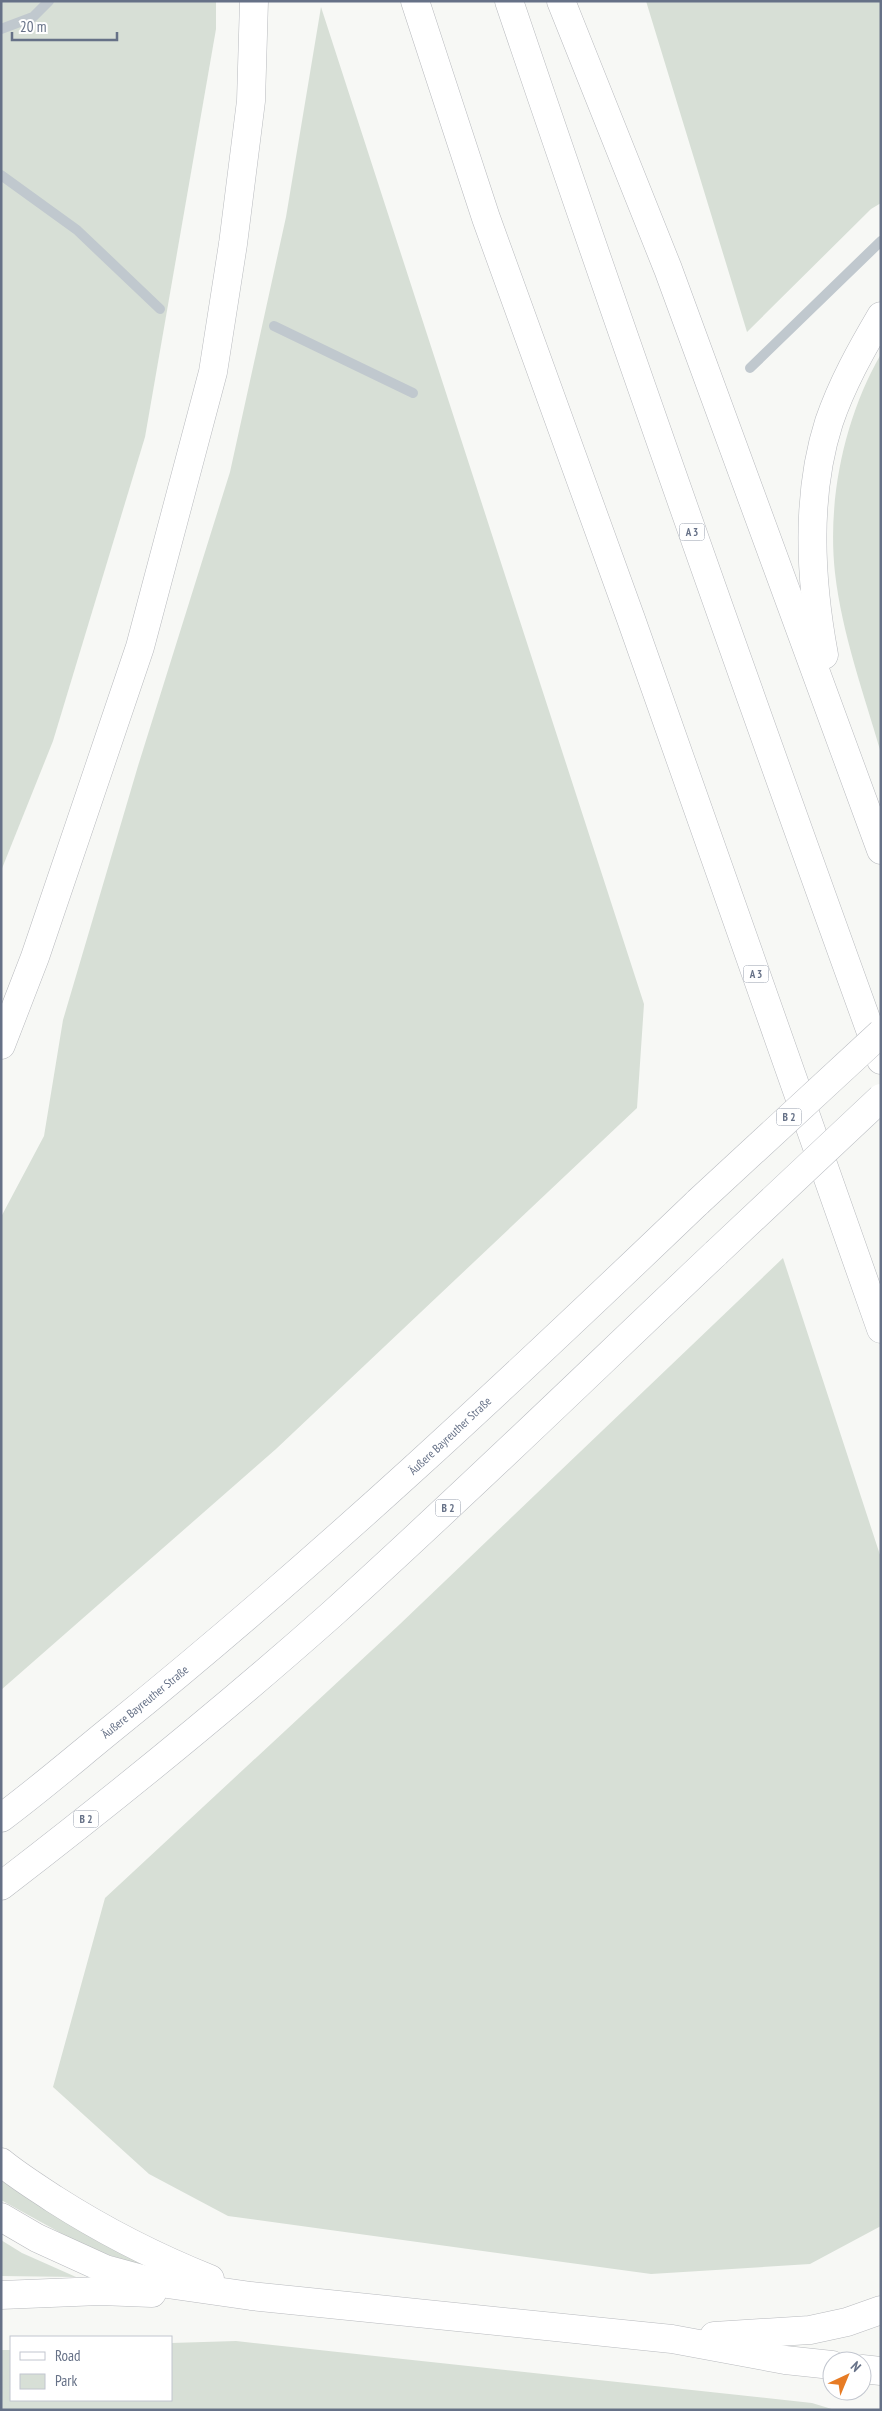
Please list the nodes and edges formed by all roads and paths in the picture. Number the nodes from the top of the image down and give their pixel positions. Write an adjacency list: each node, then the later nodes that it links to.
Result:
1 (254, 1): 9 (main road)
2 (415, 1): 12 (main road, A 3)
3 (509, 1): 10 (main road, A 3)
4 (561, 1): 6 (main road)
5 (881, 316): 6 (main road)
6 (836, 726): 7 (main road)
7 (881, 850)
8 (881, 1033): 13 (main road, Äußere Bayreuther Straße / B 2, bridge)
9 (1, 1045)
10 (881, 1060)
11 (881, 1098): 14 (main road, B 2, bridge)
12 (881, 1329)
13 (1, 1818)
14 (1, 1886)
15 (1, 2162): 18 (main road)
16 (1, 2217): 18 (main road)
17 (1, 2295): 18 (main road)
18 (251, 2296): 20 (main road)
19 (881, 2310): 20 (main road)
20 (672, 2339): 21 (main road)
21 (822, 2364)

